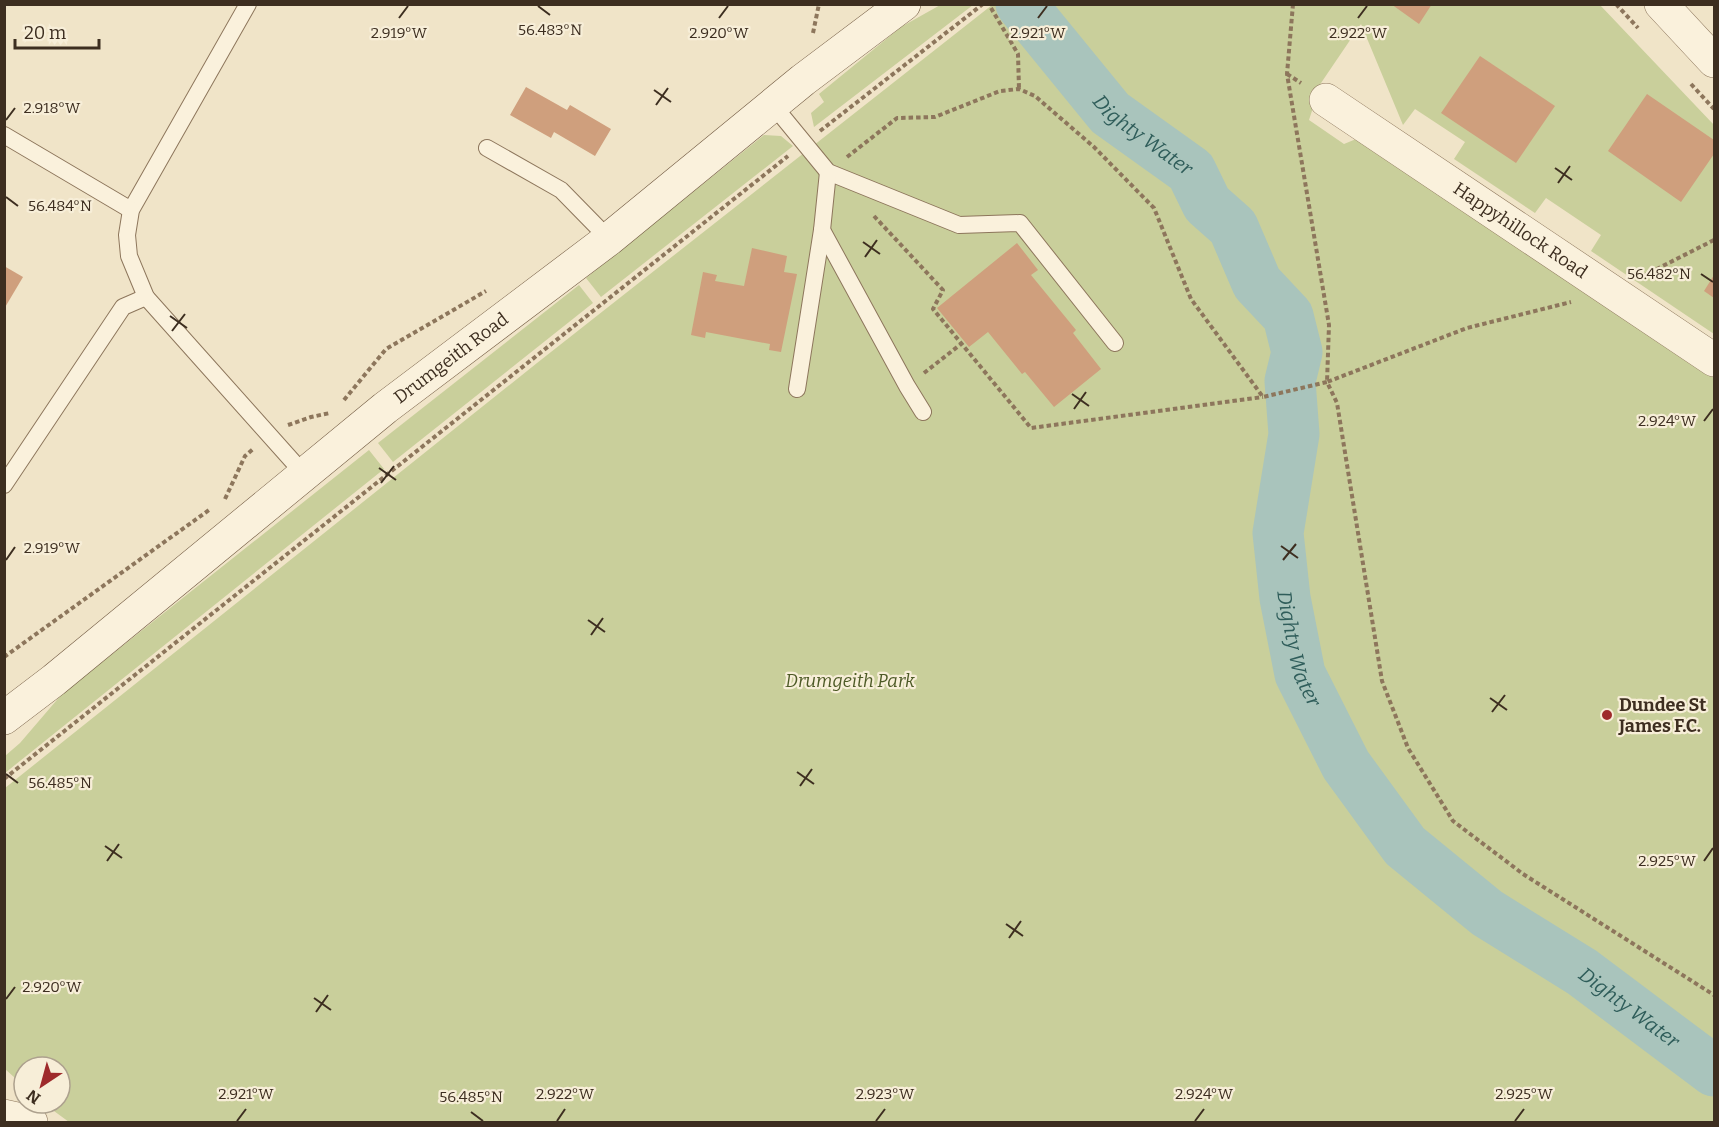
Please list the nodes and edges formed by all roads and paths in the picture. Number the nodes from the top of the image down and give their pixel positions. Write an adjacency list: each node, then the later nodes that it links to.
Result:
1 (248, 4): 15 (lane)
2 (904, 4): 10 (main road, Drumgeith Road)
3 (983, 4): 12 (path)
4 (1293, 4): 25 (path)
5 (1661, 4): 7 (main road)
6 (991, 8): 8 (path)
7 (1714, 61)
8 (1019, 89): 14 (path); 28 (path)
9 (1326, 100): 20 (main road, Happyhillock Road)
10 (773, 105): 12 (lane); 18 (main road, Drumgeith Road)
11 (4, 135): 15 (lane)
12 (804, 143): 14 (lane); 33 (path)
13 (487, 148): 18 (lane)
14 (828, 172): 17 (lane); 22 (lane)
15 (131, 210): 21 (lane)
16 (871, 213): 23 (path)
17 (822, 230): 26 (lane); 27 (lane)
18 (609, 239): 30 (main road, Drumgeith Road)
19 (1714, 240): 20 (path)
20 (1613, 291): 24 (main road, Happyhillock Road); 25 (path)
21 (146, 297): 30 (lane); 31 (lane)
22 (1115, 343)
23 (961, 344): 26 (path); 28 (path)
24 (1714, 360)
25 (1327, 382): 28 (path); 34 (path)
26 (907, 386): 29 (lane)
27 (797, 389)
28 (1263, 397)
29 (923, 412)
30 (304, 474): 32 (main road, Drumgeith Road)
31 (4, 485)
32 (4, 718)
33 (4, 779)
34 (1714, 995)
35 (4, 1116): 36 (main road)
36 (31, 1122)

